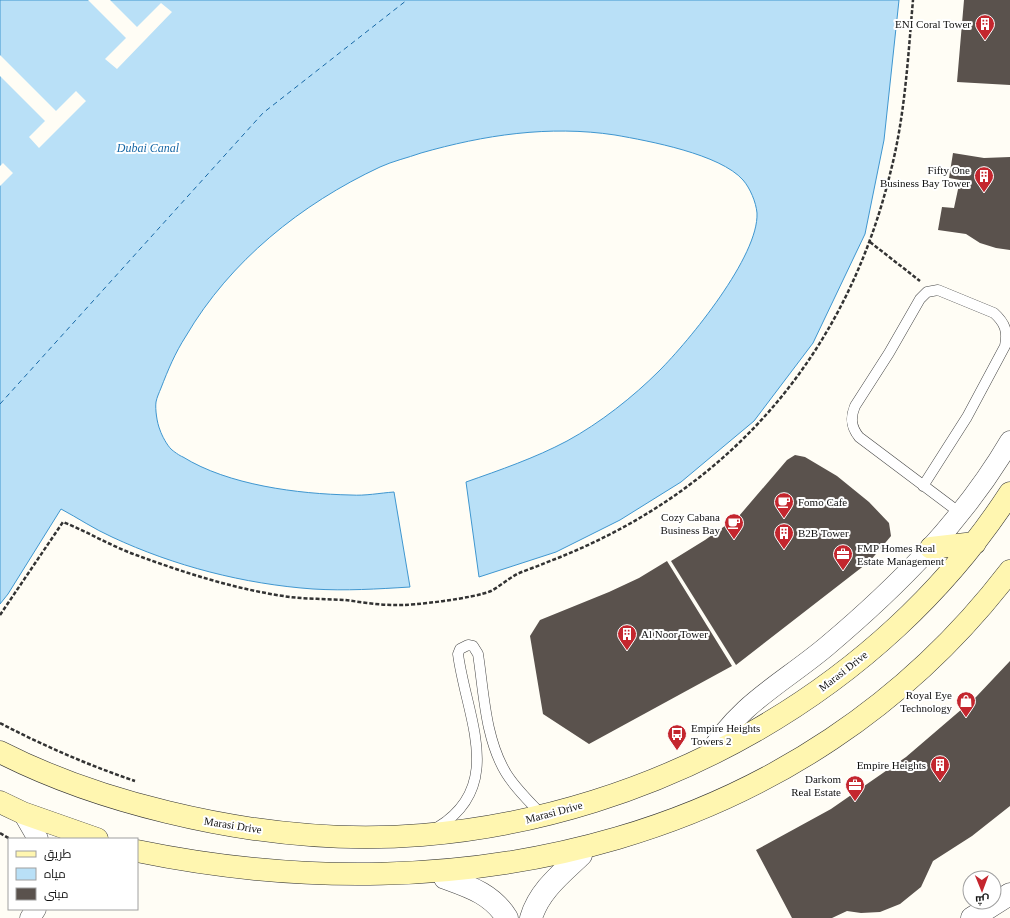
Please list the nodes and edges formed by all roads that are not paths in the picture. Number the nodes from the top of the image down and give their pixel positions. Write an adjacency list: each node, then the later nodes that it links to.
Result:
1 (1010, 441): 4 (street)
2 (923, 486): 2 (lane); 4 (lane)
3 (1010, 493): 5 (main road, Marasi Drive)
4 (960, 513): 6 (street)
5 (976, 543): 6 (main road); 9 (main road, Marasi Drive)
6 (931, 548): 9 (street)
7 (1010, 571): 16 (main road)
8 (0, 752): 12 (main road, Marasi Drive)
9 (708, 756): 11 (main road, Marasi Drive)
10 (11, 807): 13 (street); 14 (main road)
11 (542, 815): 12 (main road, Marasi Drive); 12 (lane)
12 (419, 835)
13 (37, 838)
14 (94, 838)
15 (138, 851): 17 (main road)
16 (580, 855): 17 (main road); 20 (street)
17 (445, 878): 19 (street)
18 (1010, 894): 21 (street)
19 (507, 918)
20 (531, 918)
21 (972, 918)

